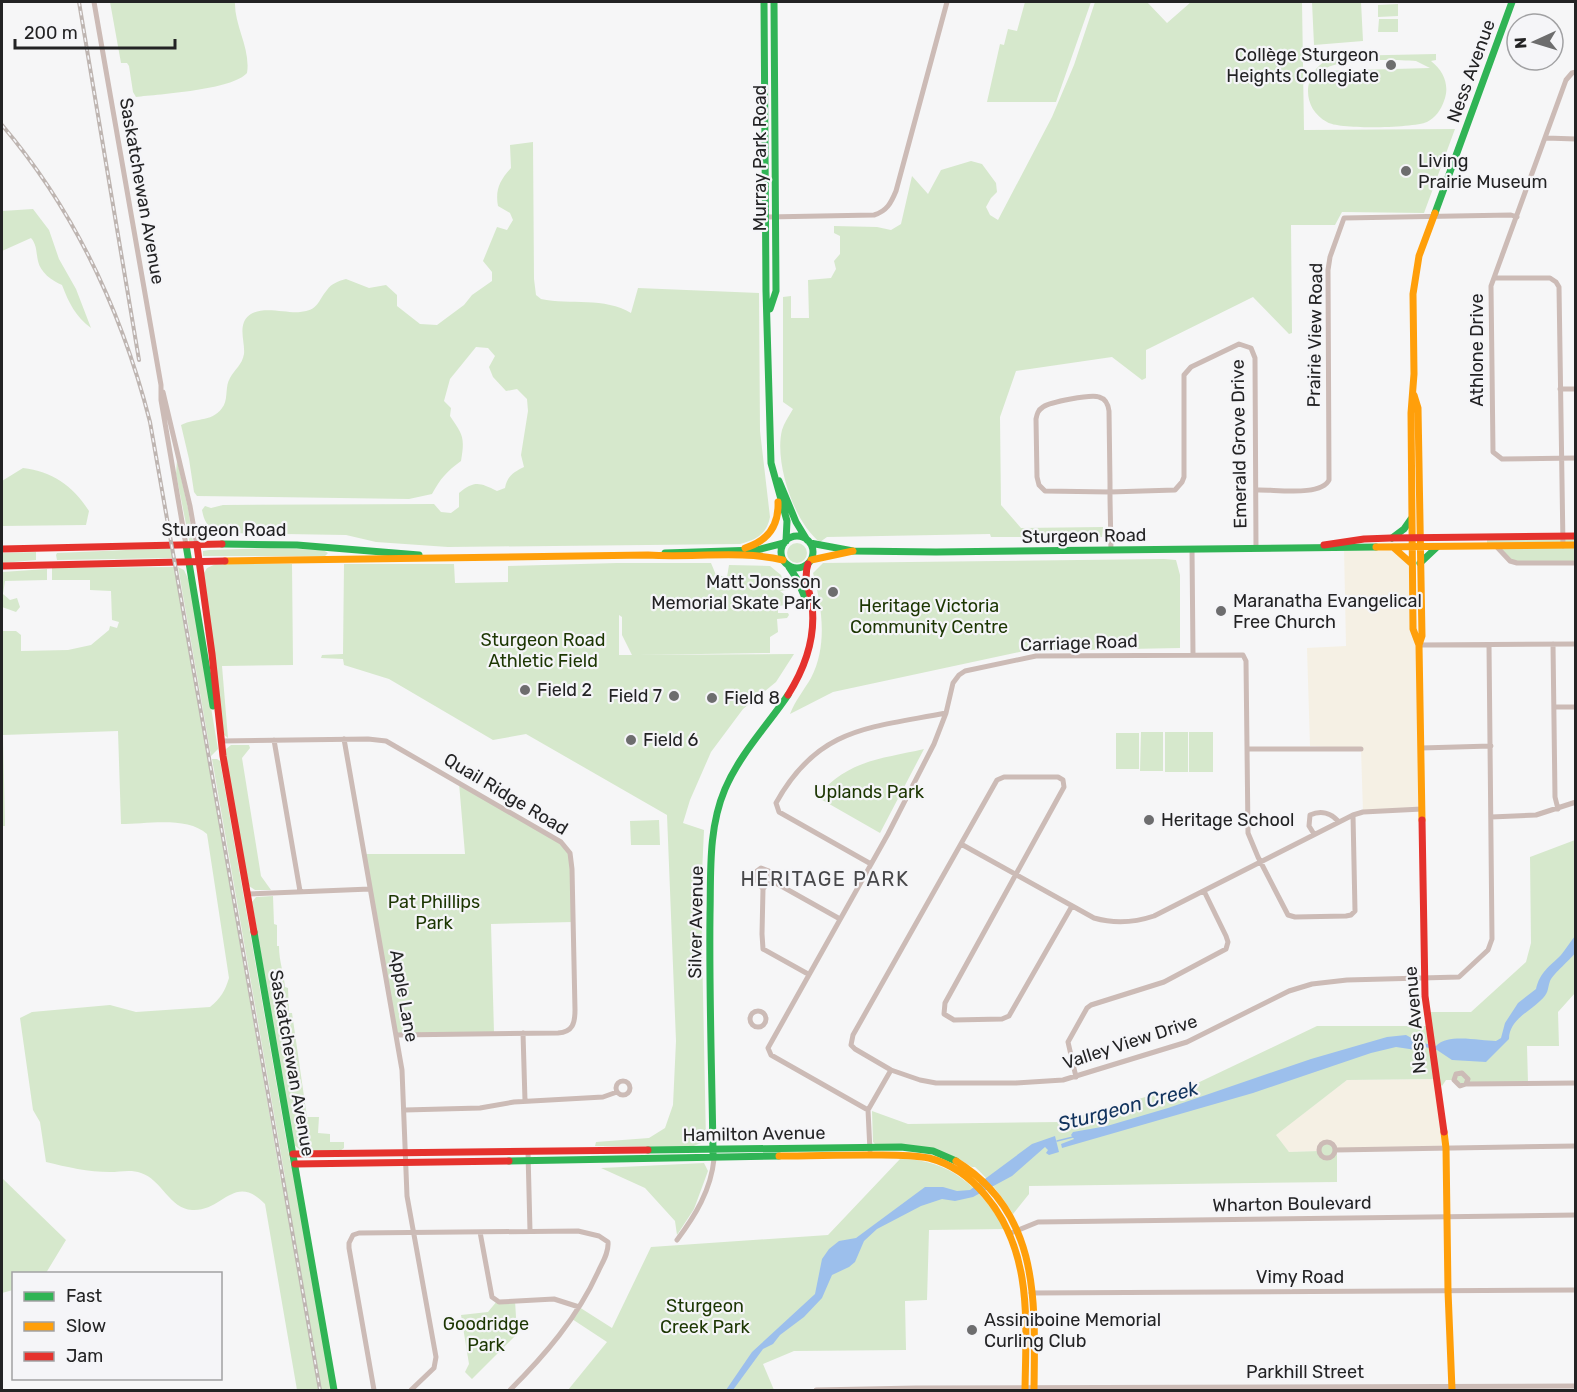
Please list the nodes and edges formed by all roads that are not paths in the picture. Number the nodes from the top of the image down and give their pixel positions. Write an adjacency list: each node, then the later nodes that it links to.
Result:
1 (94, 2): 15 (street, Saskatchewan Avenue)
2 (764, 2): 10 (main road, Murray Park Road)
3 (774, 2): 11 (main road, Murray Park Road)
4 (947, 2): 11 (street)
5 (1512, 2): 9 (main road, Ness Avenue)
6 (1575, 72): 7 (street, Athlone Drive)
7 (1546, 138): 8 (street); 12 (street, Athlone Drive)
8 (1575, 139)
9 (1434, 216): 12 (street, Prairie View Road); 18 (main road, Ness Avenue); 23 (street, Prairie View Road)
10 (767, 217): 11 (street); 14 (main road, Murray Park Road)
11 (776, 217): 14 (main road, Murray Park Road)
12 (1517, 217): 13 (street, Athlone Drive)
13 (1494, 278): 16 (street); 20 (street, Athlone Drive)
14 (768, 314): 19 (main road, Murray Park Road)
15 (161, 385): 33 (street, Saskatchewan Avenue); 35 (street, Saskatchewan Avenue)
16 (1560, 389): 17 (street); 20 (street)
17 (1575, 389)
18 (1414, 395): 25 (main road, Ness Avenue); 32 (main road, Ness Avenue)
19 (770, 447): 22 (main road, Murray Park Road); 31 (main road, Murray Park Road)
20 (1561, 458): 21 (street, Athlone Drive); 26 (street)
21 (1575, 458)
22 (777, 489): 30 (main road, Murray Park Road); 45 (main road)
23 (1256, 490): 24 (street, Emerald Grove Drive); 41 (street, Emerald Grove Drive)
24 (1110, 492): 24 (street); 46 (street)
25 (1411, 519): 28 (main road); 29 (main road, Ness Avenue)
26 (1562, 536): 27 (main road, Sturgeon Road); 32 (main road, Sturgeon Road); 37 (street)
27 (1575, 536)
28 (1392, 538): 29 (main road, Sturgeon Road); 42 (main road, Sturgeon Road)
29 (1411, 538): 32 (main road, Sturgeon Road); 39 (main road, Ness Avenue)
30 (785, 542): 31 (main road); 45 (main road, Sturgeon Road); 54 (main road)
31 (808, 542): 47 (main road, Sturgeon Road); 52 (main road)
32 (1420, 542): 39 (main road, Sturgeon Road); 40 (main road, Sturgeon Road); 55 (main road, Ness Avenue)
33 (186, 545): 35 (main road, Sturgeon Road); 43 (main road, Sturgeon Road); 51 (main road, Saskatchewan Avenue)
34 (1575, 545): 37 (main road, Sturgeon Road)
35 (197, 546): 49 (main road, Sturgeon Road); 50 (main road, Saskatchewan Avenue)
36 (1496, 546): 37 (main road, Sturgeon Road); 40 (main road, Sturgeon Road); 53 (street)
37 (1563, 546)
38 (1391, 547): 39 (main road, Sturgeon Road); 42 (main road, Sturgeon Road); 55 (main road)
39 (1411, 547): 55 (main road, Ness Avenue)
40 (1437, 547): 55 (main road)
41 (1256, 548): 42 (main road, Sturgeon Road); 44 (main road, Sturgeon Road)
42 (1315, 548)
43 (2, 549)
44 (1192, 549): 46 (main road, Sturgeon Road); 62 (street)
45 (737, 550): 48 (main road, Sturgeon Road)
46 (1110, 550): 47 (main road, Sturgeon Road)
47 (854, 551): 52 (main road, Sturgeon Road)
48 (648, 555): 49 (main road, Sturgeon Road); 54 (main road, Sturgeon Road)
49 (445, 557): 50 (main road, Sturgeon Road)
50 (198, 560): 51 (main road, Sturgeon Road); 68 (main road, Saskatchewan Avenue)
51 (189, 561): 56 (main road, Sturgeon Road); 68 (main road, Saskatchewan Avenue)
52 (810, 562): 54 (main road); 57 (main road, Silver Avenue)
53 (1575, 562)
54 (785, 563): 57 (main road, Silver Avenue)
55 (1416, 563): 60 (main road, Ness Avenue)
56 (2, 566)
57 (812, 622): 109 (main road, Silver Avenue)
58 (1553, 644): 59 (street); 61 (street); 63 (street)
59 (1575, 644)
60 (1419, 645): 61 (street); 71 (main road, Ness Avenue)
61 (1489, 645): 69 (street, Valley View Drive)
62 (1193, 655): 65 (street, Carriage Road); 72 (street, Carriage Road)
63 (1554, 707): 64 (street); 75 (street)
64 (1575, 707)
65 (946, 713): 82 (street, Carriage Road); 82 (street)
66 (344, 739): 67 (street, Quail Ridge Road); 85 (street, Apple Lane); 96 (street, Quail Ridge Road)
67 (274, 740): 68 (street, Quail Ridge Road); 87 (street)
68 (221, 741): 89 (main road, Saskatchewan Avenue)
69 (1491, 746): 71 (street); 77 (street, Valley View Drive)
70 (1361, 748): 72 (street)
71 (1421, 748): 74 (main road, Ness Avenue)
72 (1247, 749): 81 (street, Carriage Road)
73 (1575, 802): 75 (street)
74 (1422, 809): 76 (street); 93 (main road, Ness Avenue)
75 (1558, 809): 77 (street)
76 (1353, 815): 78 (street); 81 (street, Carriage Road)
77 (1491, 817): 93 (street, Valley View Drive)
78 (1338, 821): 79 (street); 79 (street)
79 (1314, 834): 81 (street)
80 (961, 844): 83 (street); 83 (street, Valley View Drive); 98 (street, Valley View Drive)
81 (1261, 863): 88 (street)
82 (871, 864): 91 (street, Carriage Road)
83 (1016, 875): 90 (street); 90 (street)
84 (774, 882): 86 (street); 86 (street); 91 (street)
85 (370, 889): 87 (street); 97 (street, Apple Lane)
86 (763, 889): 92 (street)
87 (300, 891): 89 (street)
88 (1204, 891): 90 (street); 99 (street)
89 (247, 894): 113 (main road, Saskatchewan Avenue)
90 (1072, 906)
91 (840, 919): 92 (street, Carriage Road)
92 (808, 974): 95 (street, Carriage Road)
93 (1425, 979): 99 (street, Valley View Drive); 108 (main road, Ness Avenue)
94 (765, 1023): 95 (street)
95 (777, 1030): 105 (street, Carriage Road)
96 (523, 1033): 97 (street, Quail Ridge Road); 103 (street)
97 (396, 1035): 104 (street, Apple Lane)
98 (891, 1070): 99 (street, Valley View Drive); 105 (street)
99 (1076, 1077)
100 (1575, 1083): 101 (street)
101 (1466, 1084)
102 (617, 1092): 103 (street)
103 (525, 1101): 104 (street)
104 (405, 1110): 112 (street, Apple Lane)
105 (868, 1110): 107 (street)
106 (1575, 1146): 108 (street)
107 (869, 1147): 109 (main road, Hamilton Avenue); 114 (street); 119 (main road, Hamilton Avenue)
108 (1446, 1148): 110 (street); 121 (main road, Ness Avenue)
109 (713, 1150): 111 (main road, Hamilton Avenue); 115 (main road, Silver Avenue)
110 (1335, 1150)
111 (528, 1152): 112 (main road, Hamilton Avenue); 116 (street)
112 (405, 1153): 113 (main road, Hamilton Avenue); 117 (street, Apple Lane)
113 (293, 1154): 118 (main road, Saskatchewan Avenue)
114 (870, 1155): 115 (main road, Hamilton Avenue); 119 (main road, Hamilton Avenue)
115 (714, 1159): 116 (main road, Hamilton Avenue); 126 (street, Silver Avenue)
116 (529, 1161): 117 (main road, Hamilton Avenue); 122 (street)
117 (406, 1162): 118 (main road, Hamilton Avenue); 125 (street, Apple Lane)
118 (294, 1164): 137 (main road, Saskatchewan Avenue)
119 (970, 1173): 123 (main road, Hamilton Avenue)
120 (1575, 1215): 121 (street, Wharton Boulevard)
121 (1447, 1217): 123 (street, Wharton Boulevard); 128 (main road, Ness Avenue)
122 (530, 1231): 124 (street); 131 (street)
123 (1015, 1231): 129 (main road, Hamilton Avenue); 130 (main road, Hamilton Avenue)
124 (480, 1232): 125 (street); 131 (street)
125 (413, 1233): 138 (street); 139 (street, Apple Lane)
126 (678, 1240)
127 (1575, 1290): 128 (street, Vimy Road)
128 (1448, 1291): 130 (street, Vimy Road); 133 (main road, Ness Avenue)
129 (1024, 1293): 130 (street, Vimy Road); 136 (main road, Hamilton Avenue)
130 (1033, 1293): 136 (main road, Hamilton Avenue)
131 (579, 1307): 140 (street)
132 (1575, 1386): 133 (street, Parkhill Street)
133 (1452, 1388): 136 (street, Parkhill Street)
134 (916, 1389): 135 (street, Parkhill Street); 142 (street, Parkhill Street)
135 (979, 1389): 136 (street, Parkhill Street)
136 (1030, 1389)
137 (334, 1390)
138 (374, 1390)
139 (411, 1390)
140 (510, 1390)
141 (816, 1390): 142 (street, Parkhill Street)
142 (847, 1390)

